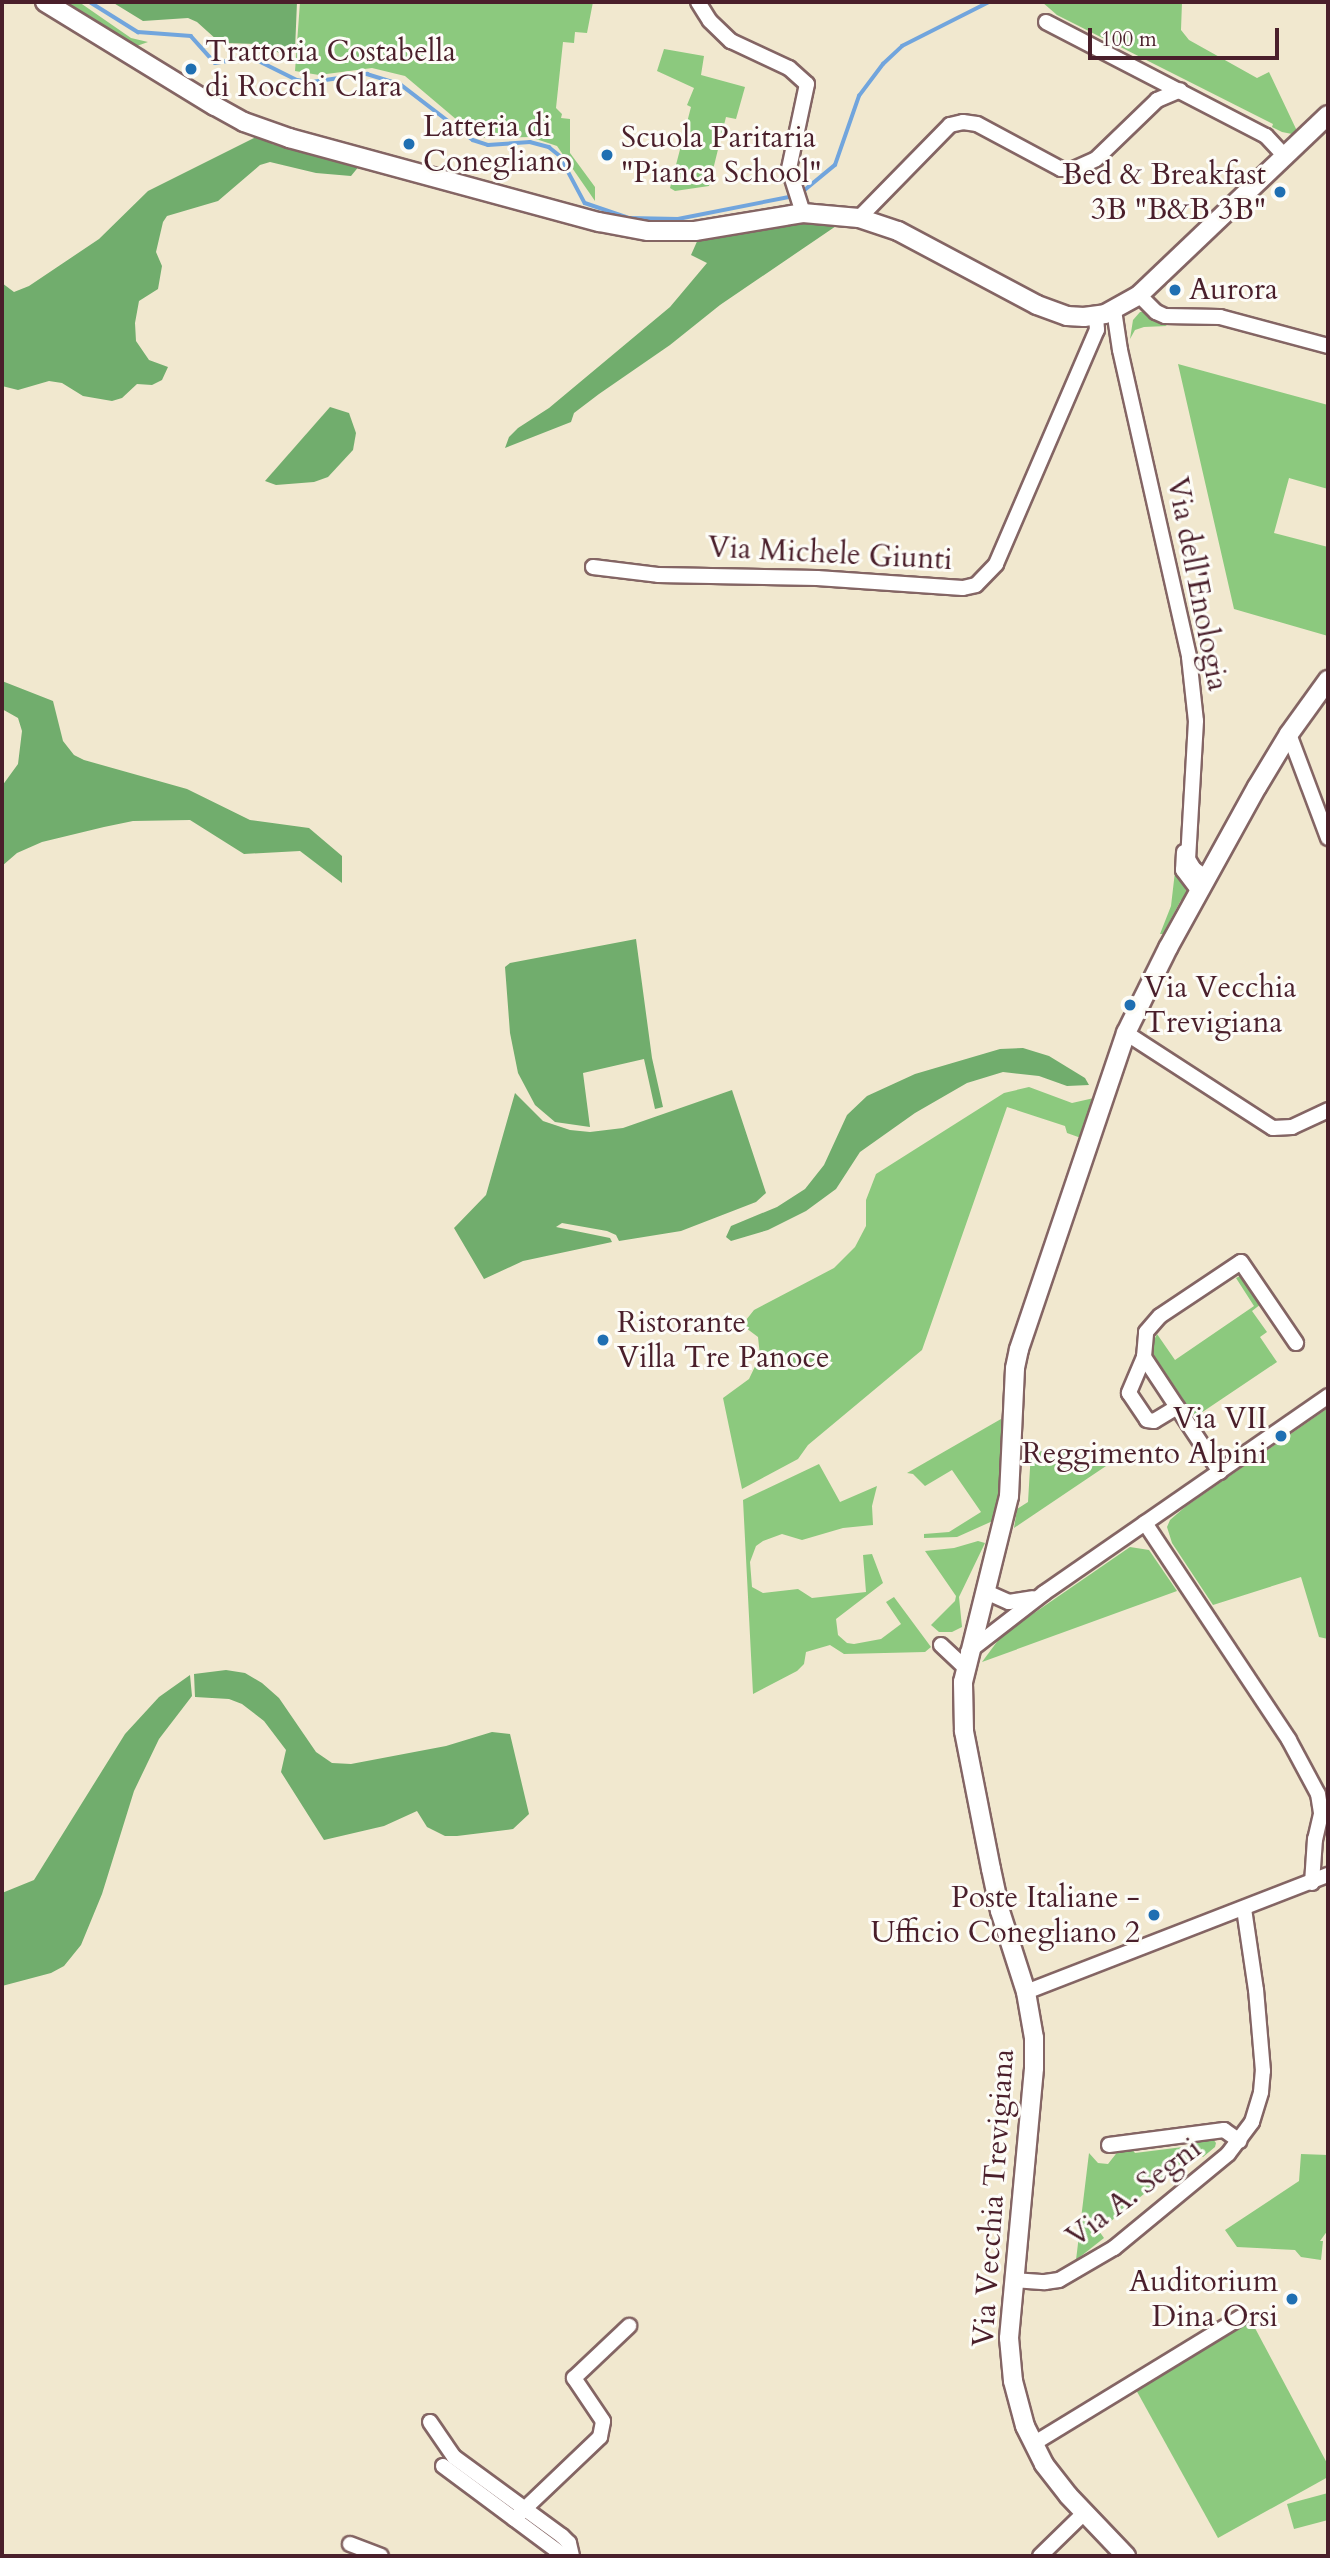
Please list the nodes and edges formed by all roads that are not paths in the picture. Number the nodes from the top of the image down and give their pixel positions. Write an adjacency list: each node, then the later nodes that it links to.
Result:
1 (45, 2): 7 (street)
2 (698, 2): 7 (street)
3 (1046, 22): 4 (street)
4 (1180, 90): 6 (street); 8 (street)
5 (1328, 115): 6 (street)
6 (1284, 155): 9 (street)
7 (799, 202): 8 (street)
8 (859, 218): 11 (street)
9 (1139, 295): 10 (street); 12 (street)
10 (1114, 310): 11 (street); 13 (street, Via dell'Enologia)
11 (1096, 316): 13 (street, Via dell'Enologia); 14 (street, Via Michele Giunti)
12 (1328, 346)
13 (1120, 350): 18 (street, Via dell'Enologia)
14 (593, 567)
15 (1328, 680): 16 (street, Via Vecchia Trevigiana)
16 (1289, 734): 17 (street); 18 (street, Via Vecchia Trevigiana)
17 (1328, 838)
18 (1203, 885): 19 (street, Via Vecchia Trevigiana)
19 (1126, 1033): 20 (street); 28 (street, Via Vecchia Trevigiana)
20 (1328, 1110)
21 (1296, 1343): 22 (street)
22 (1144, 1357): 24 (street); 24 (street)
23 (1328, 1396): 25 (street)
24 (1177, 1407): 25 (street)
25 (1220, 1472): 26 (street)
26 (1145, 1523): 27 (street); 33 (street)
27 (1044, 1593): 28 (street); 29 (street)
28 (982, 1599): 29 (street); 31 (street, Via Vecchia Trevigiana)
29 (1008, 1620): 31 (street)
30 (941, 1645): 31 (street)
31 (966, 1659): 35 (street, Via Vecchia Trevigiana)
32 (1328, 1875): 33 (street)
33 (1312, 1883): 34 (street)
34 (1244, 1909): 35 (street); 36 (street, Via A. Segni)
35 (1026, 1992): 38 (street, Via Vecchia Trevigiana)
36 (1240, 2141): 37 (street, Via A. Segni); 38 (street, Via A. Segni)
37 (1109, 2145)
38 (1013, 2280): 42 (street, Via Vecchia Trevigiana)
39 (1241, 2317): 42 (street)
40 (629, 2326): 45 (street)
41 (430, 2423): 45 (street)
42 (1033, 2444): 44 (street, Via Vecchia Trevigiana)
43 (443, 2466): 45 (street)
44 (1084, 2513): 50 (street); 51 (street, Via Vecchia Trevigiana)
45 (519, 2514): 48 (street); 49 (street)
46 (350, 2544): 47 (street)
47 (381, 2556)
48 (564, 2556)
49 (572, 2556)
50 (1040, 2556)
51 (1126, 2556)

